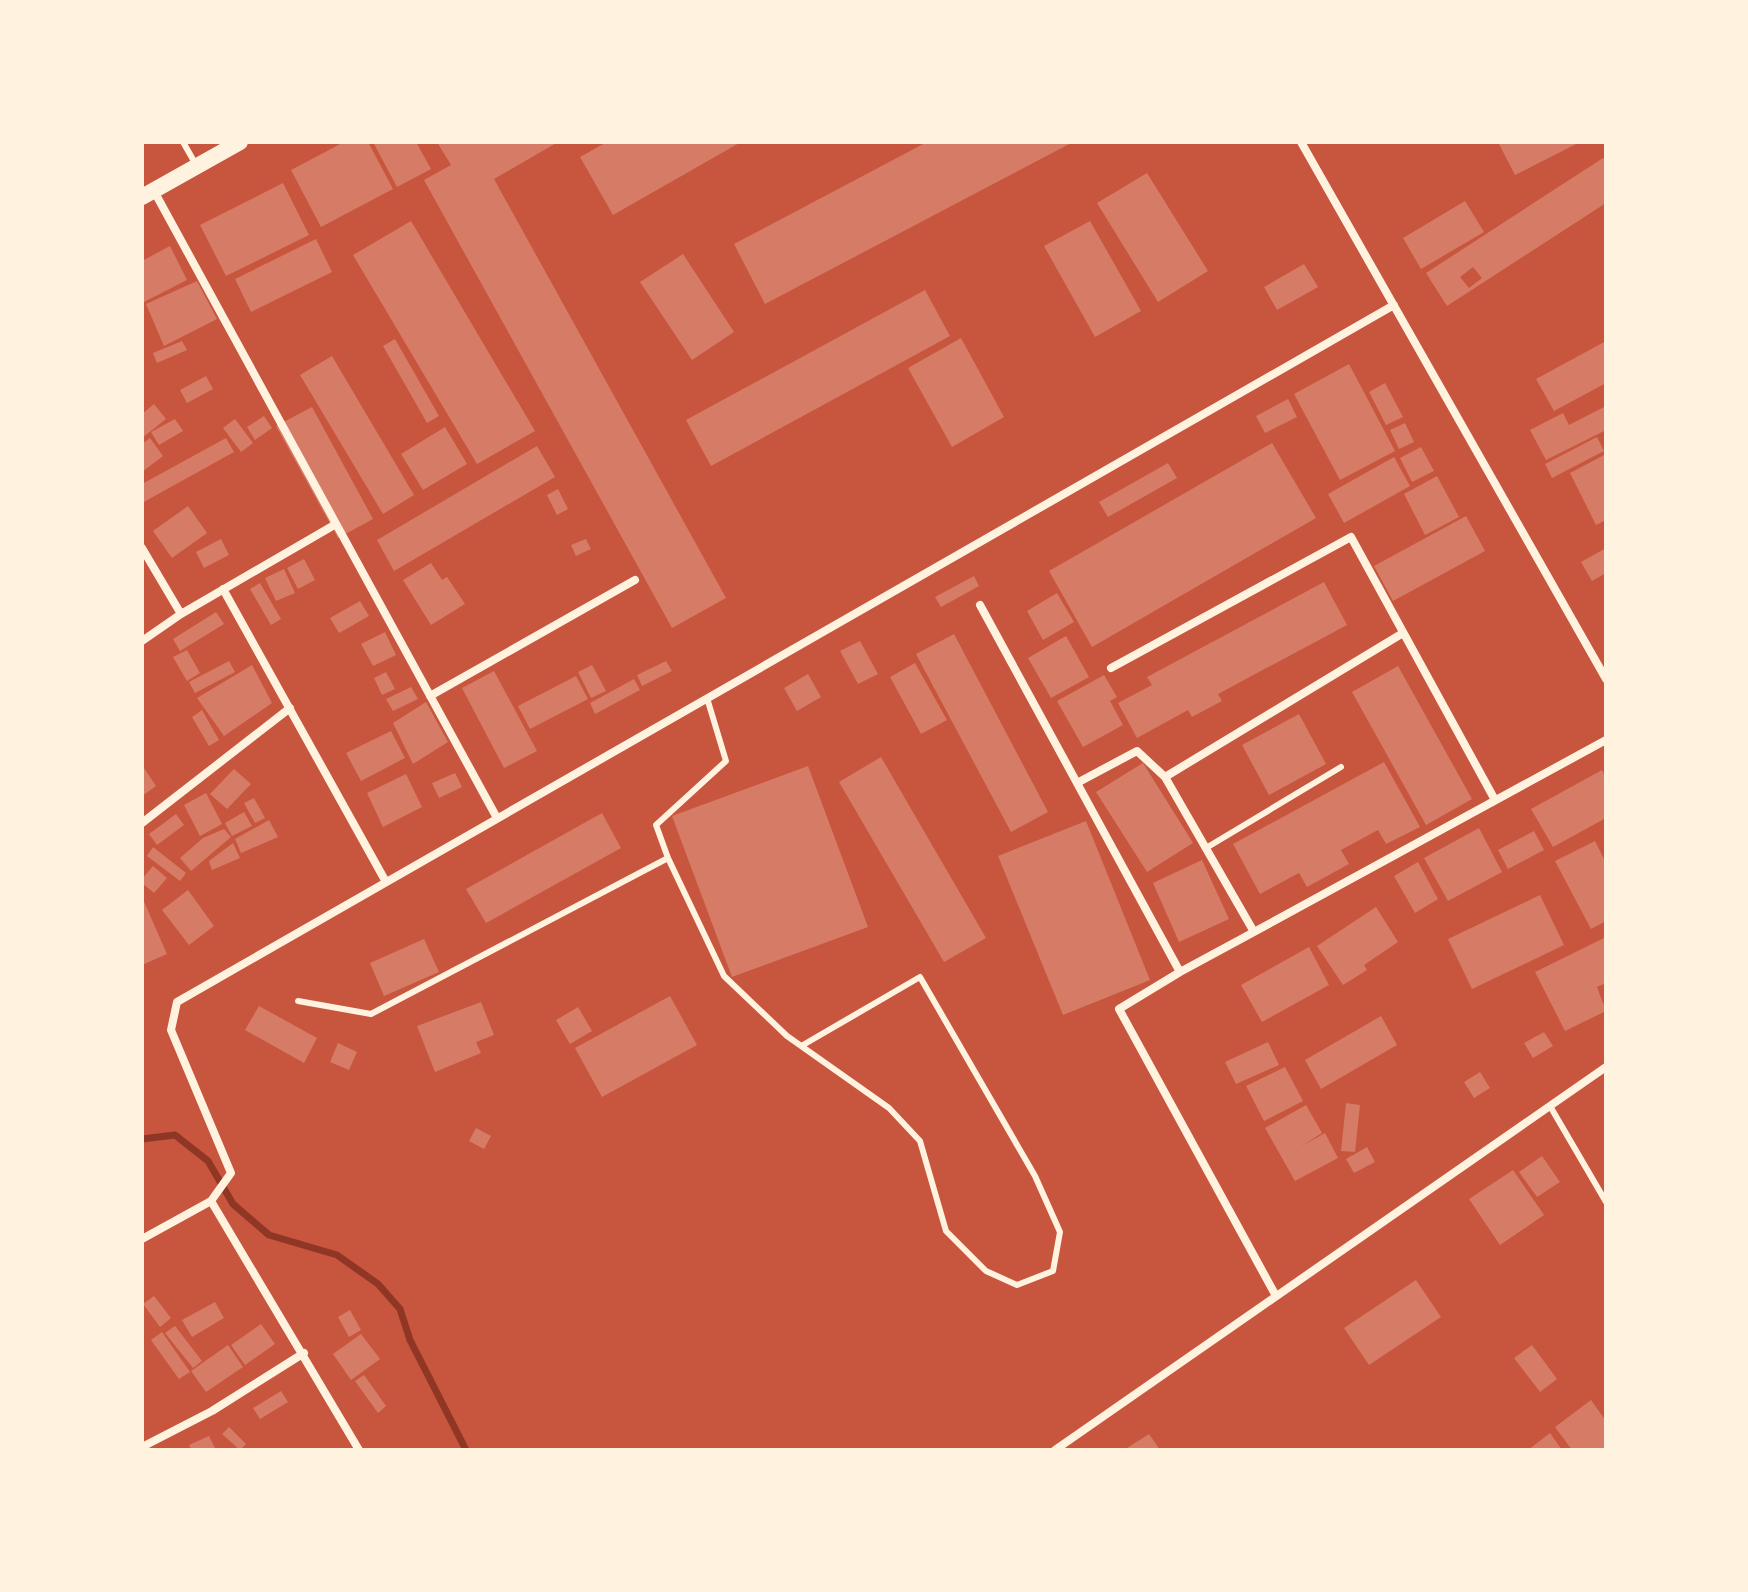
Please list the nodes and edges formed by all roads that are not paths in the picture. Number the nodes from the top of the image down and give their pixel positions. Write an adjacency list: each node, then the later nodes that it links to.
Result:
1 (183, 142): 4 (lane)
2 (240, 142): 4 (main road)
3 (1301, 142): 6 (street)
4 (197, 166): 5 (main road)
5 (148, 194): 7 (street)
6 (1394, 305): 16 (street); 18 (street)
7 (336, 524): 10 (street); 17 (street)
8 (142, 548): 12 (street)
9 (635, 580): 17 (street)
10 (223, 589): 12 (street); 19 (street)
11 (980, 605): 23 (street)
12 (181, 614): 14 (street)
13 (1403, 633): 15 (street); 22 (street); 24 (street)
14 (142, 641)
15 (1111, 668)
16 (1606, 679)
17 (430, 696): 25 (street)
18 (707, 698): 25 (street); 28 (lane)
19 (290, 708): 26 (street); 29 (street)
20 (1606, 740): 24 (street)
21 (1341, 767): 27 (lane)
22 (1165, 777): 23 (street); 27 (street)
23 (1077, 783): 31 (street)
24 (1495, 800): 30 (street)
25 (497, 818): 29 (street)
26 (142, 823)
27 (1206, 848): 30 (street)
28 (668, 858): 32 (lane); 33 (lane)
29 (386, 882): 36 (street)
30 (1254, 932): 31 (street)
31 (1180, 972): 39 (street)
32 (298, 1001)
33 (803, 1045): 33 (lane)
34 (1606, 1067): 35 (street)
35 (1550, 1106): 37 (lane); 39 (street)
36 (211, 1201): 38 (street); 40 (street)
37 (1606, 1202)
38 (142, 1239)
39 (1276, 1296): 43 (street)
40 (304, 1353): 41 (street); 42 (street)
41 (142, 1447)
42 (359, 1450)
43 (1055, 1450)

